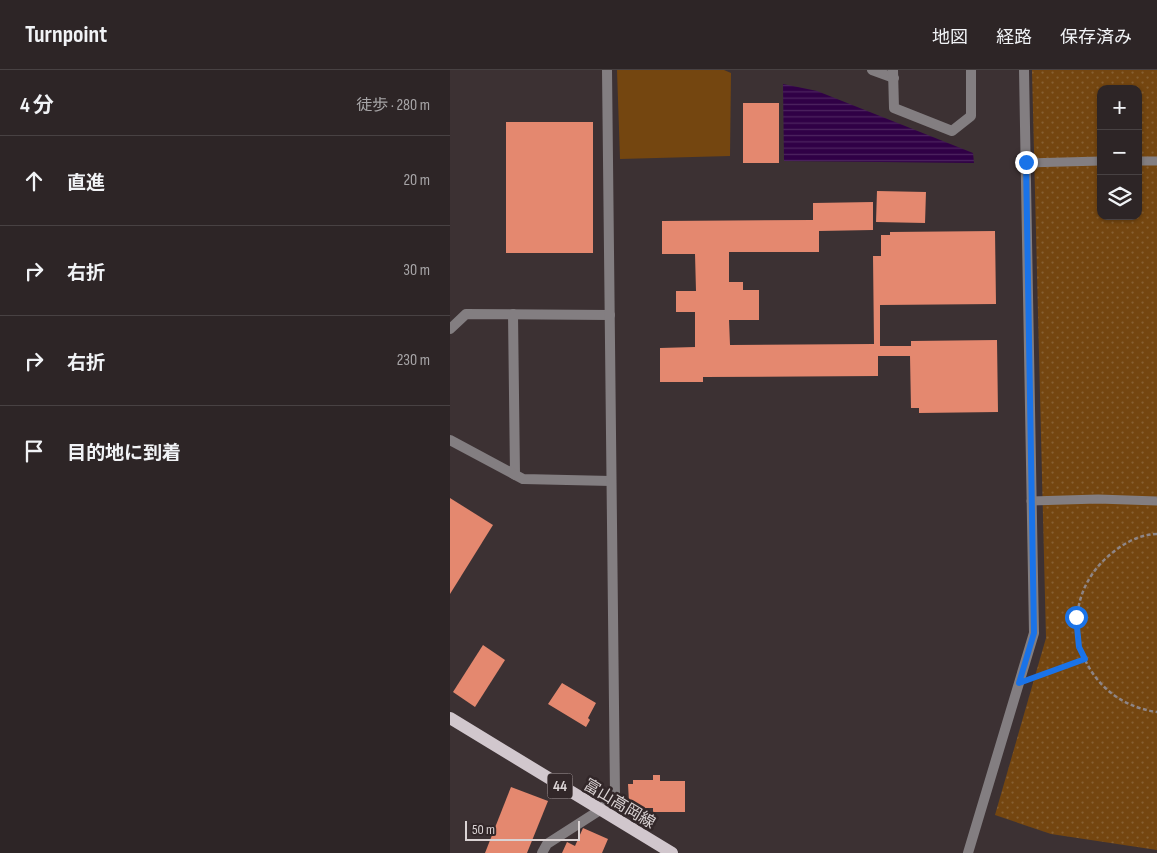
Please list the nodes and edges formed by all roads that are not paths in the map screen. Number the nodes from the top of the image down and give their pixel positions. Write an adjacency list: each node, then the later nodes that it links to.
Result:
1 (607, 70): 11 (street)
2 (872, 70): 5 (street)
3 (971, 70): 5 (street)
4 (1024, 70): 9 (street)
5 (893, 74)
6 (1097, 161): 9 (lane)
7 (1142, 161): 8 (lane)
8 (1157, 161)
9 (1026, 162): 16 (street)
10 (513, 314): 11 (street); 12 (street); 14 (street)
11 (610, 315): 15 (street)
12 (450, 329)
13 (450, 440): 14 (street)
14 (515, 475): 15 (street)
15 (611, 480): 19 (street)
16 (1031, 501): 17 (lane); 22 (street)
17 (1157, 501)
18 (450, 718): 19 (main road, 富山高岡線 / 44)
19 (600, 810): 20 (street); 21 (main road, 富山高岡線 / 44)
20 (542, 853)
21 (672, 853)
22 (968, 853)

